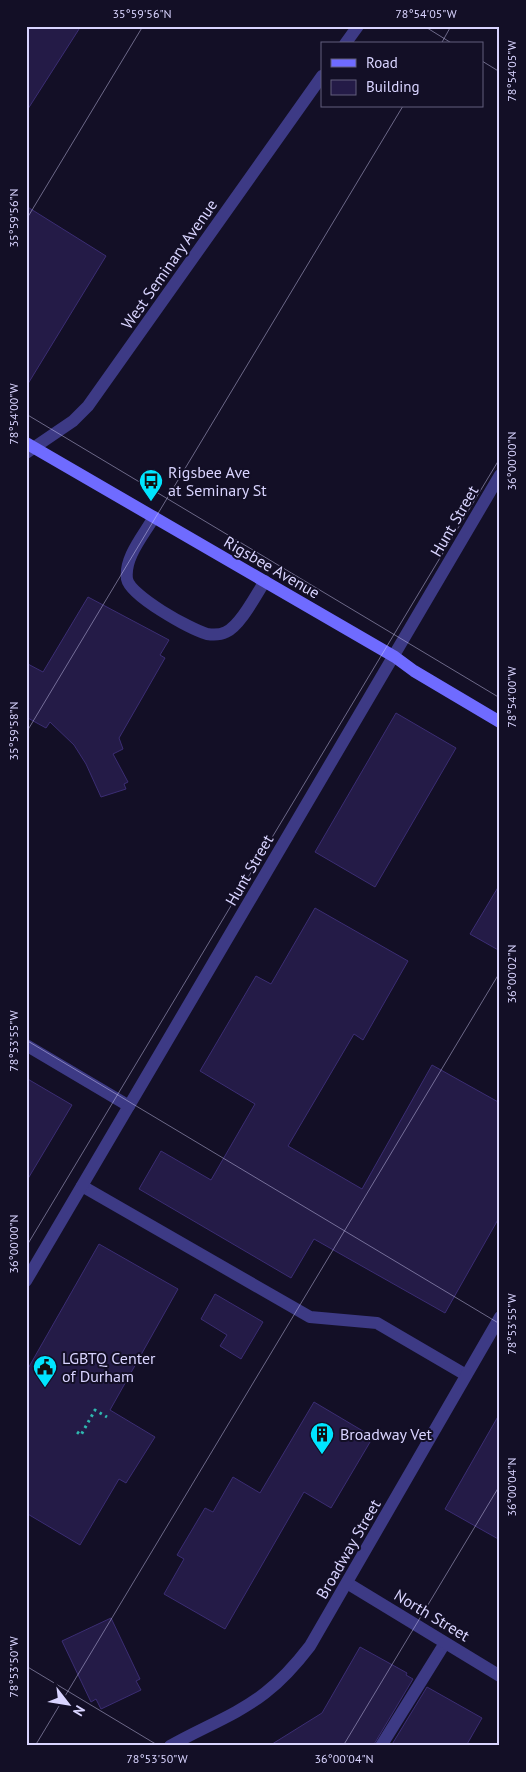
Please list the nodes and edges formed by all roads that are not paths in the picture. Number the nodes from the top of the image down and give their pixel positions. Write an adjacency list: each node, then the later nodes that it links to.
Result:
1 (358, 26): 2 (street)
2 (346, 42)
3 (321, 77): 4 (street, West Seminary Avenue)
4 (29, 448): 6 (street, Rigsbee Avenue)
5 (500, 476): 8 (street, Hunt Street)
6 (154, 517): 7 (street, Rigsbee Avenue); 7 (street)
7 (265, 581): 8 (street, Rigsbee Avenue)
8 (395, 657): 9 (street, Rigsbee Avenue); 11 (street, Hunt Street)
9 (500, 722)
10 (26, 1045): 11 (street)
11 (129, 1106): 12 (street, Hunt Street)
12 (82, 1186): 13 (street, Hunt Street); 15 (street)
13 (26, 1281)
14 (500, 1317): 15 (street, Broadway Street)
15 (466, 1375): 16 (street, Broadway Street)
16 (347, 1583): 17 (street, North Street); 19 (street, Broadway Street)
17 (445, 1643): 18 (street, North Street); 20 (street)
18 (500, 1676)
19 (170, 1746)
20 (381, 1746)

